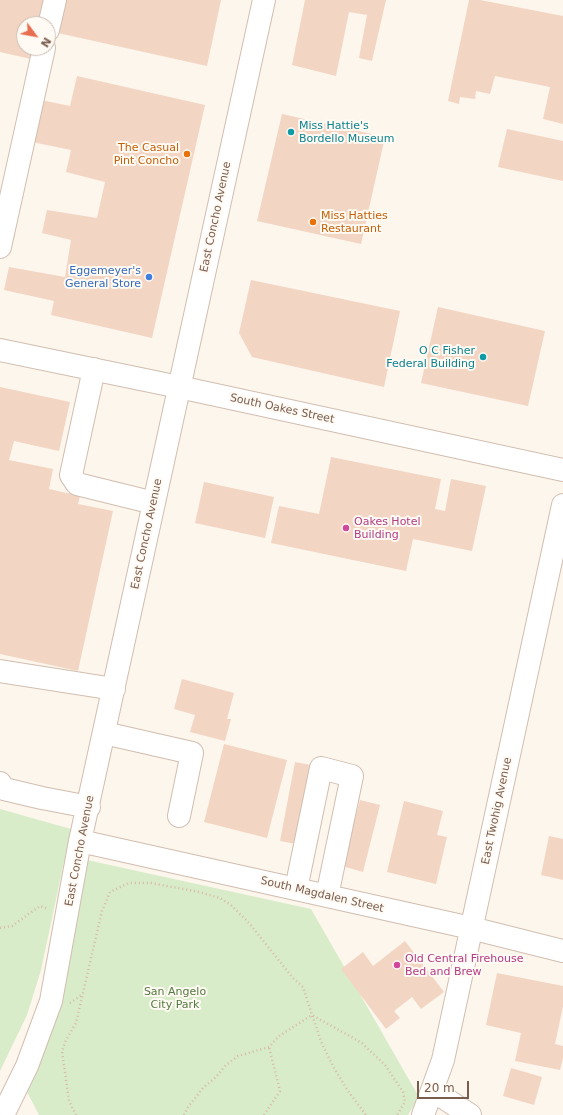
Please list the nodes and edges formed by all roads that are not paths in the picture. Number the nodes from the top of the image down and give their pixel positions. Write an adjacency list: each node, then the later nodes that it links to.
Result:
1 (55, 0): 3 (street)
2 (264, 0): 8 (street, East Concho Avenue)
3 (51, 16)
4 (42, 56): 5 (street)
5 (0, 247)
6 (0, 350): 7 (street, South Oakes Street)
7 (94, 370): 8 (street, South Oakes Street); 10 (street)
8 (179, 387): 9 (street, South Oakes Street); 10 (street, East Concho Avenue)
9 (563, 470)
10 (154, 503): 13 (street, East Concho Avenue)
11 (563, 505): 21 (street, East Twohig Avenue)
12 (0, 671): 13 (street)
13 (114, 689): 14 (street, East Concho Avenue)
14 (104, 733): 16 (street, East Concho Avenue); 17 (street)
15 (0, 783): 16 (street)
16 (89, 807): 18 (street, East Concho Avenue)
17 (179, 816)
18 (80, 841): 19 (street, South Magdalen Street); 24 (street, East Concho Avenue)
19 (296, 889): 20 (street, South Magdalen Street); 20 (street)
20 (327, 896): 21 (street, South Magdalen Street)
21 (472, 928): 22 (street, South Magdalen Street); 23 (street, East Twohig Avenue)
22 (563, 951)
23 (432, 1090): 25 (street, East Twohig Avenue); 26 (street)
24 (3, 1115)
25 (423, 1115)
26 (470, 1115)

